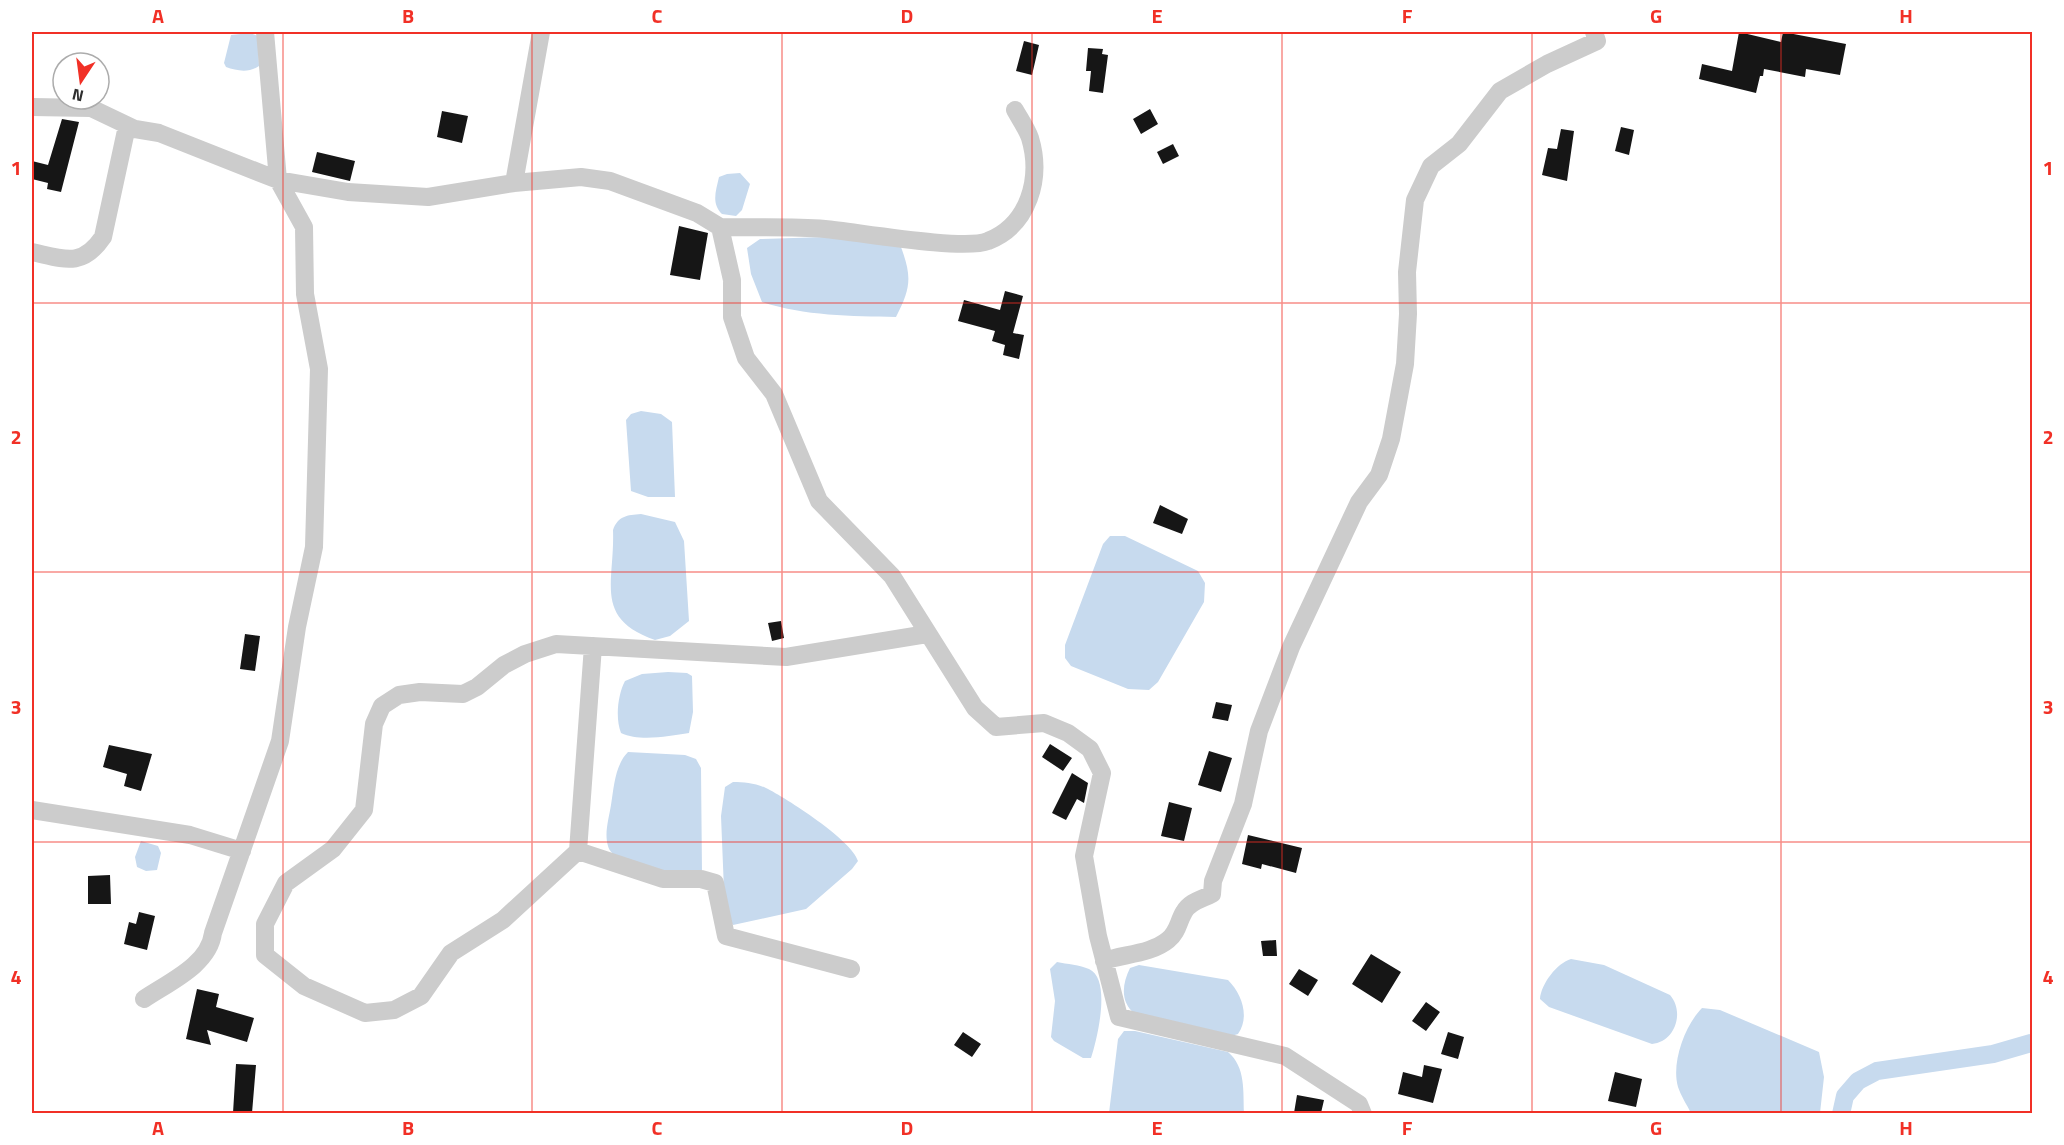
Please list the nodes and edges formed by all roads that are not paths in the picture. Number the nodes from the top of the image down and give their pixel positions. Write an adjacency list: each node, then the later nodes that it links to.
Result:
1 (265, 32): 7 (street)
2 (541, 32): 8 (street)
3 (1594, 32): 16 (street)
4 (32, 107): 6 (street)
5 (1015, 110): 9 (street)
6 (127, 126): 7 (street); 10 (street)
7 (278, 180): 8 (street); 14 (street)
8 (514, 183): 9 (street)
9 (720, 227): 11 (street)
10 (32, 252)
11 (927, 634): 12 (street); 16 (street)
12 (593, 646): 15 (street); 15 (street)
13 (32, 810): 14 (street)
14 (242, 851): 18 (street)
15 (579, 851): 17 (street)
16 (1104, 961): 19 (street)
17 (851, 969)
18 (144, 999)
19 (1363, 1113)

